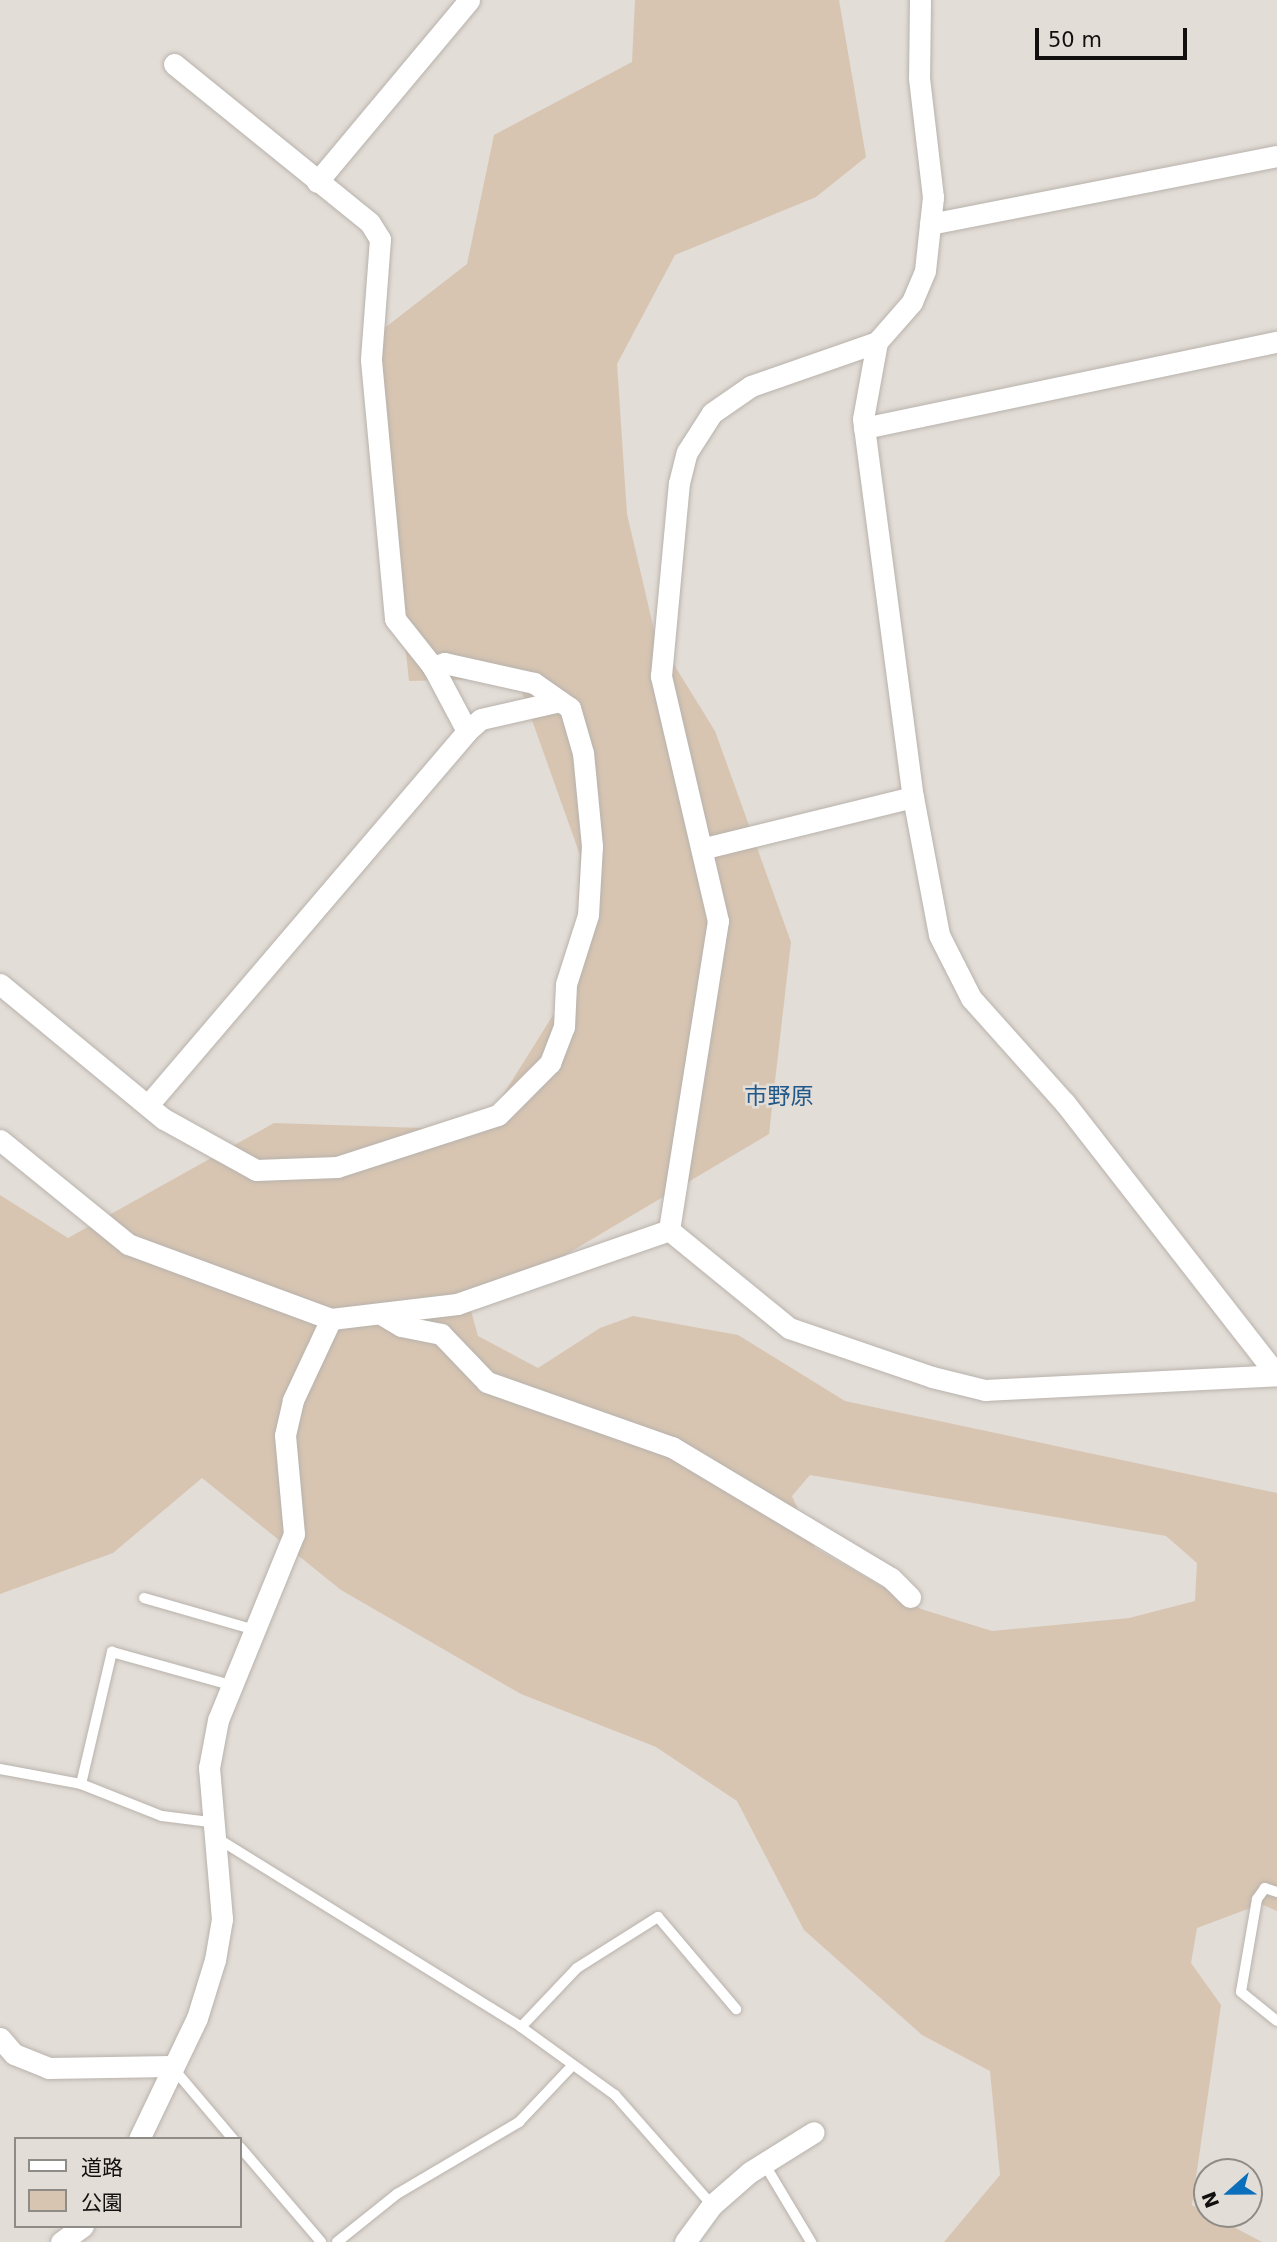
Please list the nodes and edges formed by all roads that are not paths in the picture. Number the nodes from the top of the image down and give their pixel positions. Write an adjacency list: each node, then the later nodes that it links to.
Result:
1 (470, 0): 5 (street)
2 (920, 0): 6 (street)
3 (174, 64): 5 (street)
4 (1277, 156): 6 (street)
5 (317, 182): 10 (street)
6 (930, 224): 7 (street)
7 (877, 342): 9 (street); 14 (street)
8 (1277, 342): 9 (street)
9 (864, 428): 13 (street)
10 (433, 667): 11 (street); 12 (street)
11 (559, 701): 12 (street); 16 (street)
12 (467, 731): 16 (street)
13 (913, 797): 14 (street); 21 (street)
14 (705, 848): 18 (street)
15 (0, 984): 16 (street)
16 (148, 1105)
17 (0, 1140): 20 (street)
18 (669, 1230): 19 (street); 21 (street)
19 (381, 1314): 20 (street); 22 (street)
20 (331, 1319): 24 (street)
21 (1277, 1375)
22 (910, 1597)
23 (144, 1598): 24 (lane)
24 (255, 1630): 25 (street)
25 (230, 1685): 27 (lane); 28 (street)
26 (0, 1769): 27 (lane)
27 (81, 1784): 28 (lane)
28 (210, 1828): 32 (lane); 34 (street)
29 (1277, 1892): 31 (lane)
30 (736, 2009): 32 (lane)
31 (1277, 2021)
32 (521, 2027): 35 (lane)
33 (0, 2038): 34 (street)
34 (171, 2066): 37 (street); 38 (lane)
35 (572, 2066): 41 (lane); 45 (lane)
36 (814, 2132): 40 (street)
37 (140, 2137)
38 (231, 2137)
39 (242, 2149): 44 (lane)
40 (765, 2165): 41 (street); 47 (lane)
41 (712, 2205): 46 (street)
42 (80, 2228): 43 (street)
43 (61, 2242)
44 (321, 2242)
45 (337, 2242)
46 (685, 2242)
47 (811, 2242)

